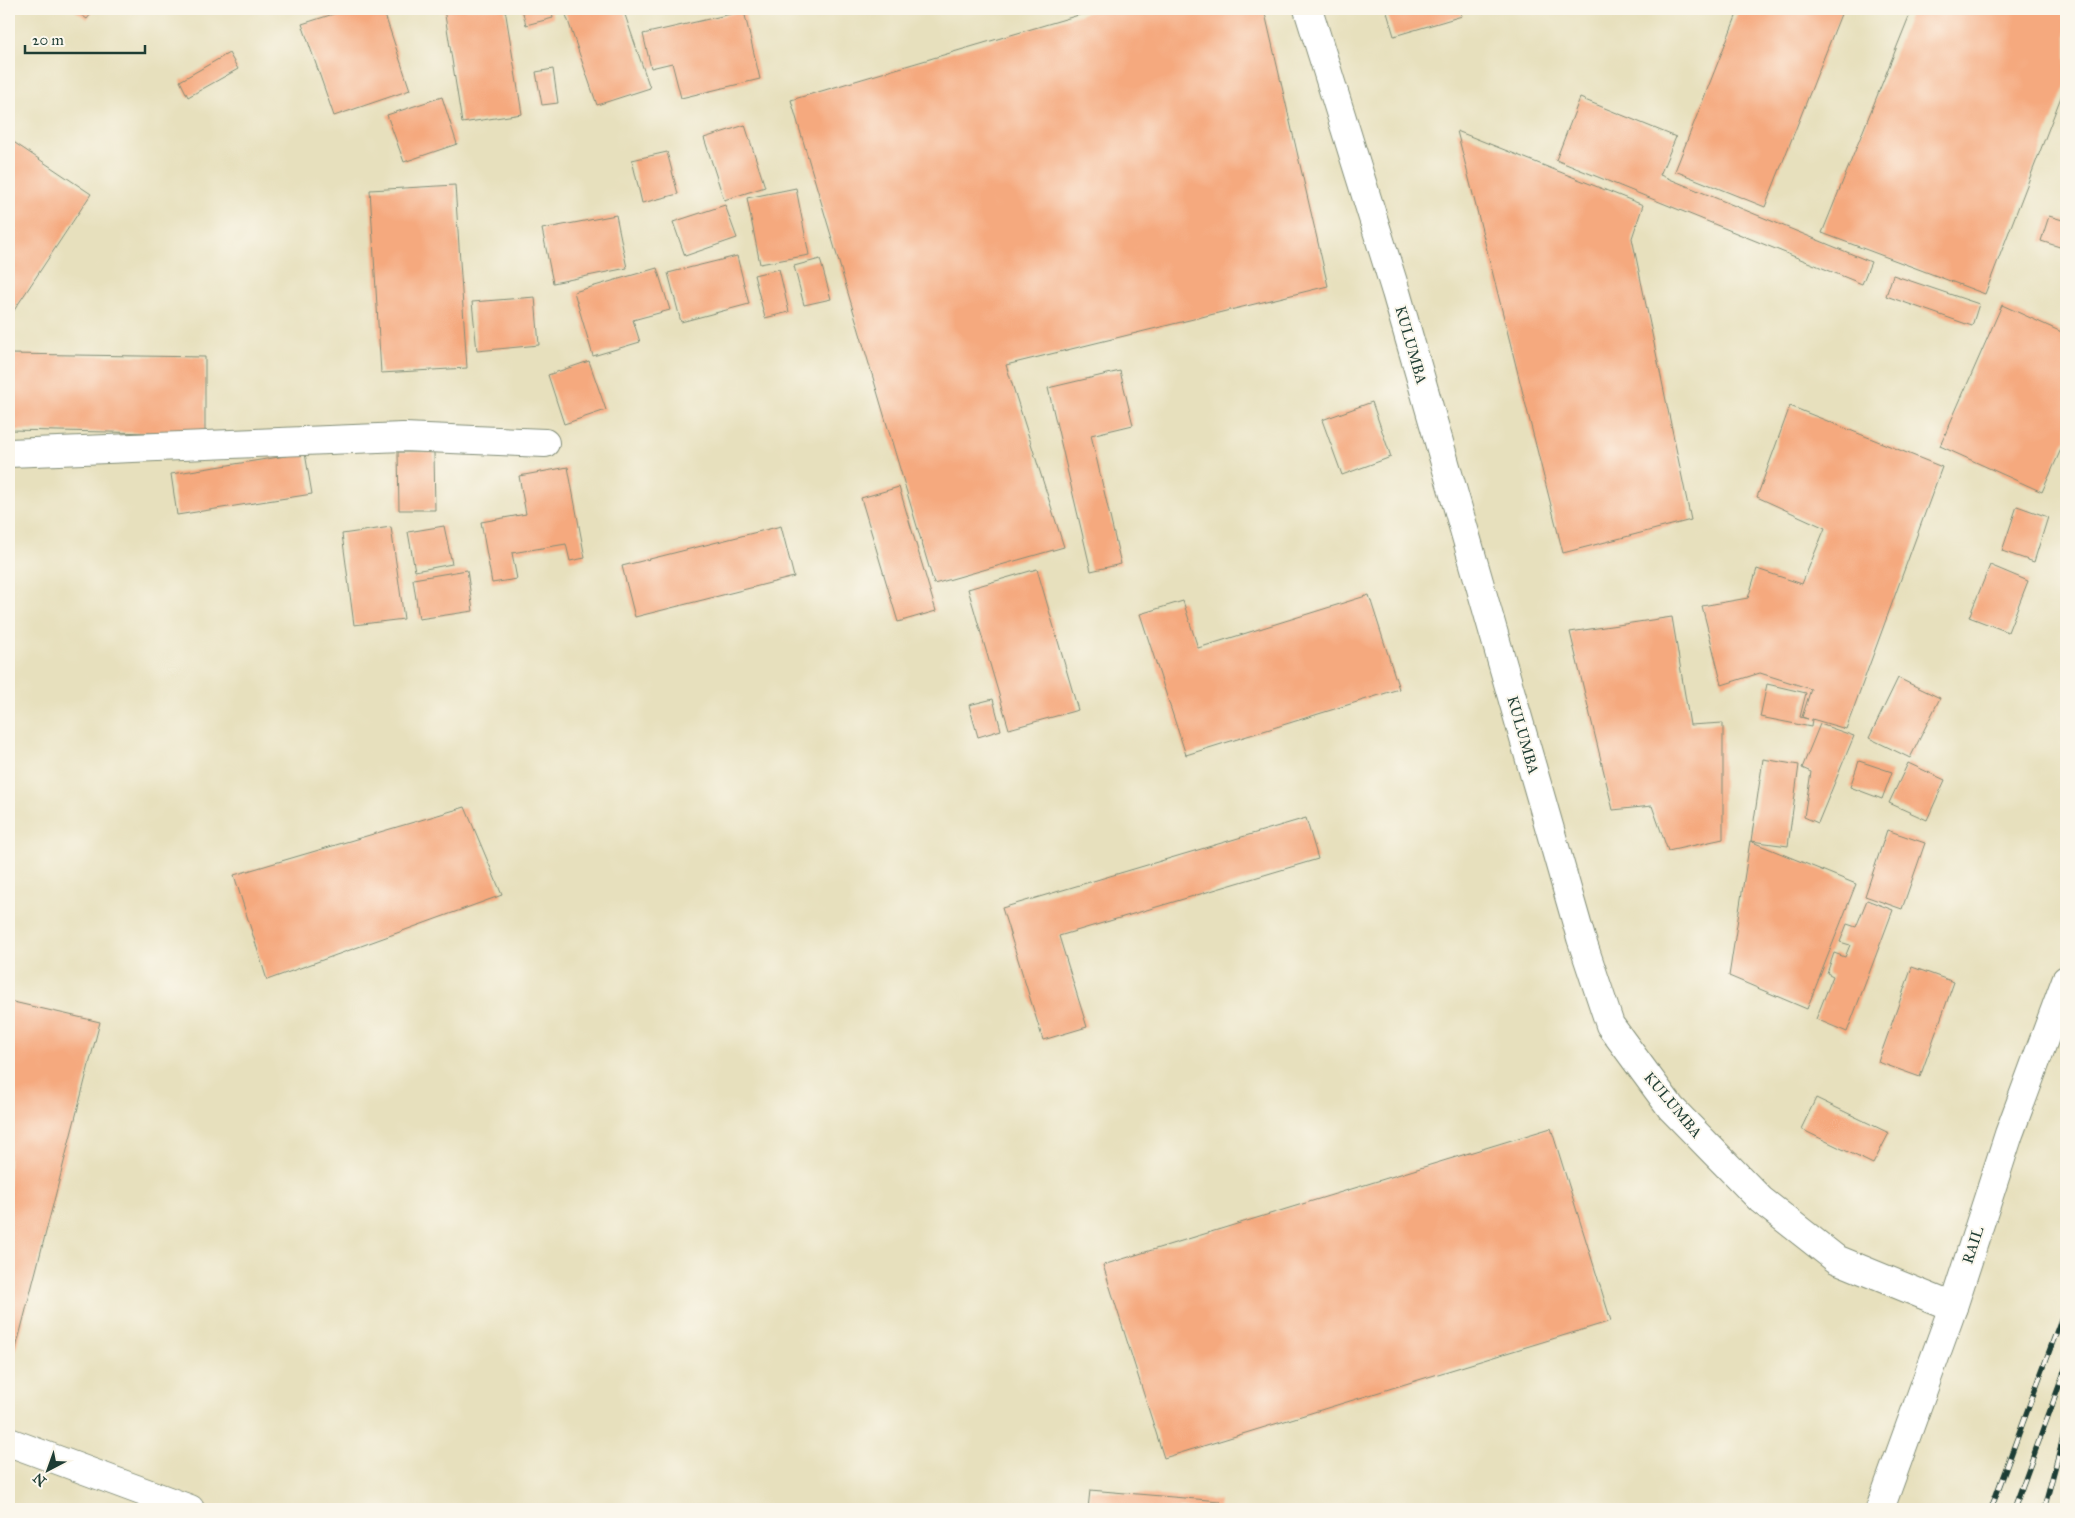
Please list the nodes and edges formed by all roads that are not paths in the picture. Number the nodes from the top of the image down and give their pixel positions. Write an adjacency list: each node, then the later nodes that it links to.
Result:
1 (1308, 9): 5 (street, KULUMBA)
2 (546, 443): 3 (street)
3 (9, 453)
4 (2066, 980): 5 (street, RAIL)
5 (1953, 1307): 8 (street, RAIL)
6 (9, 1442): 7 (street)
7 (190, 1509)
8 (1880, 1509)

